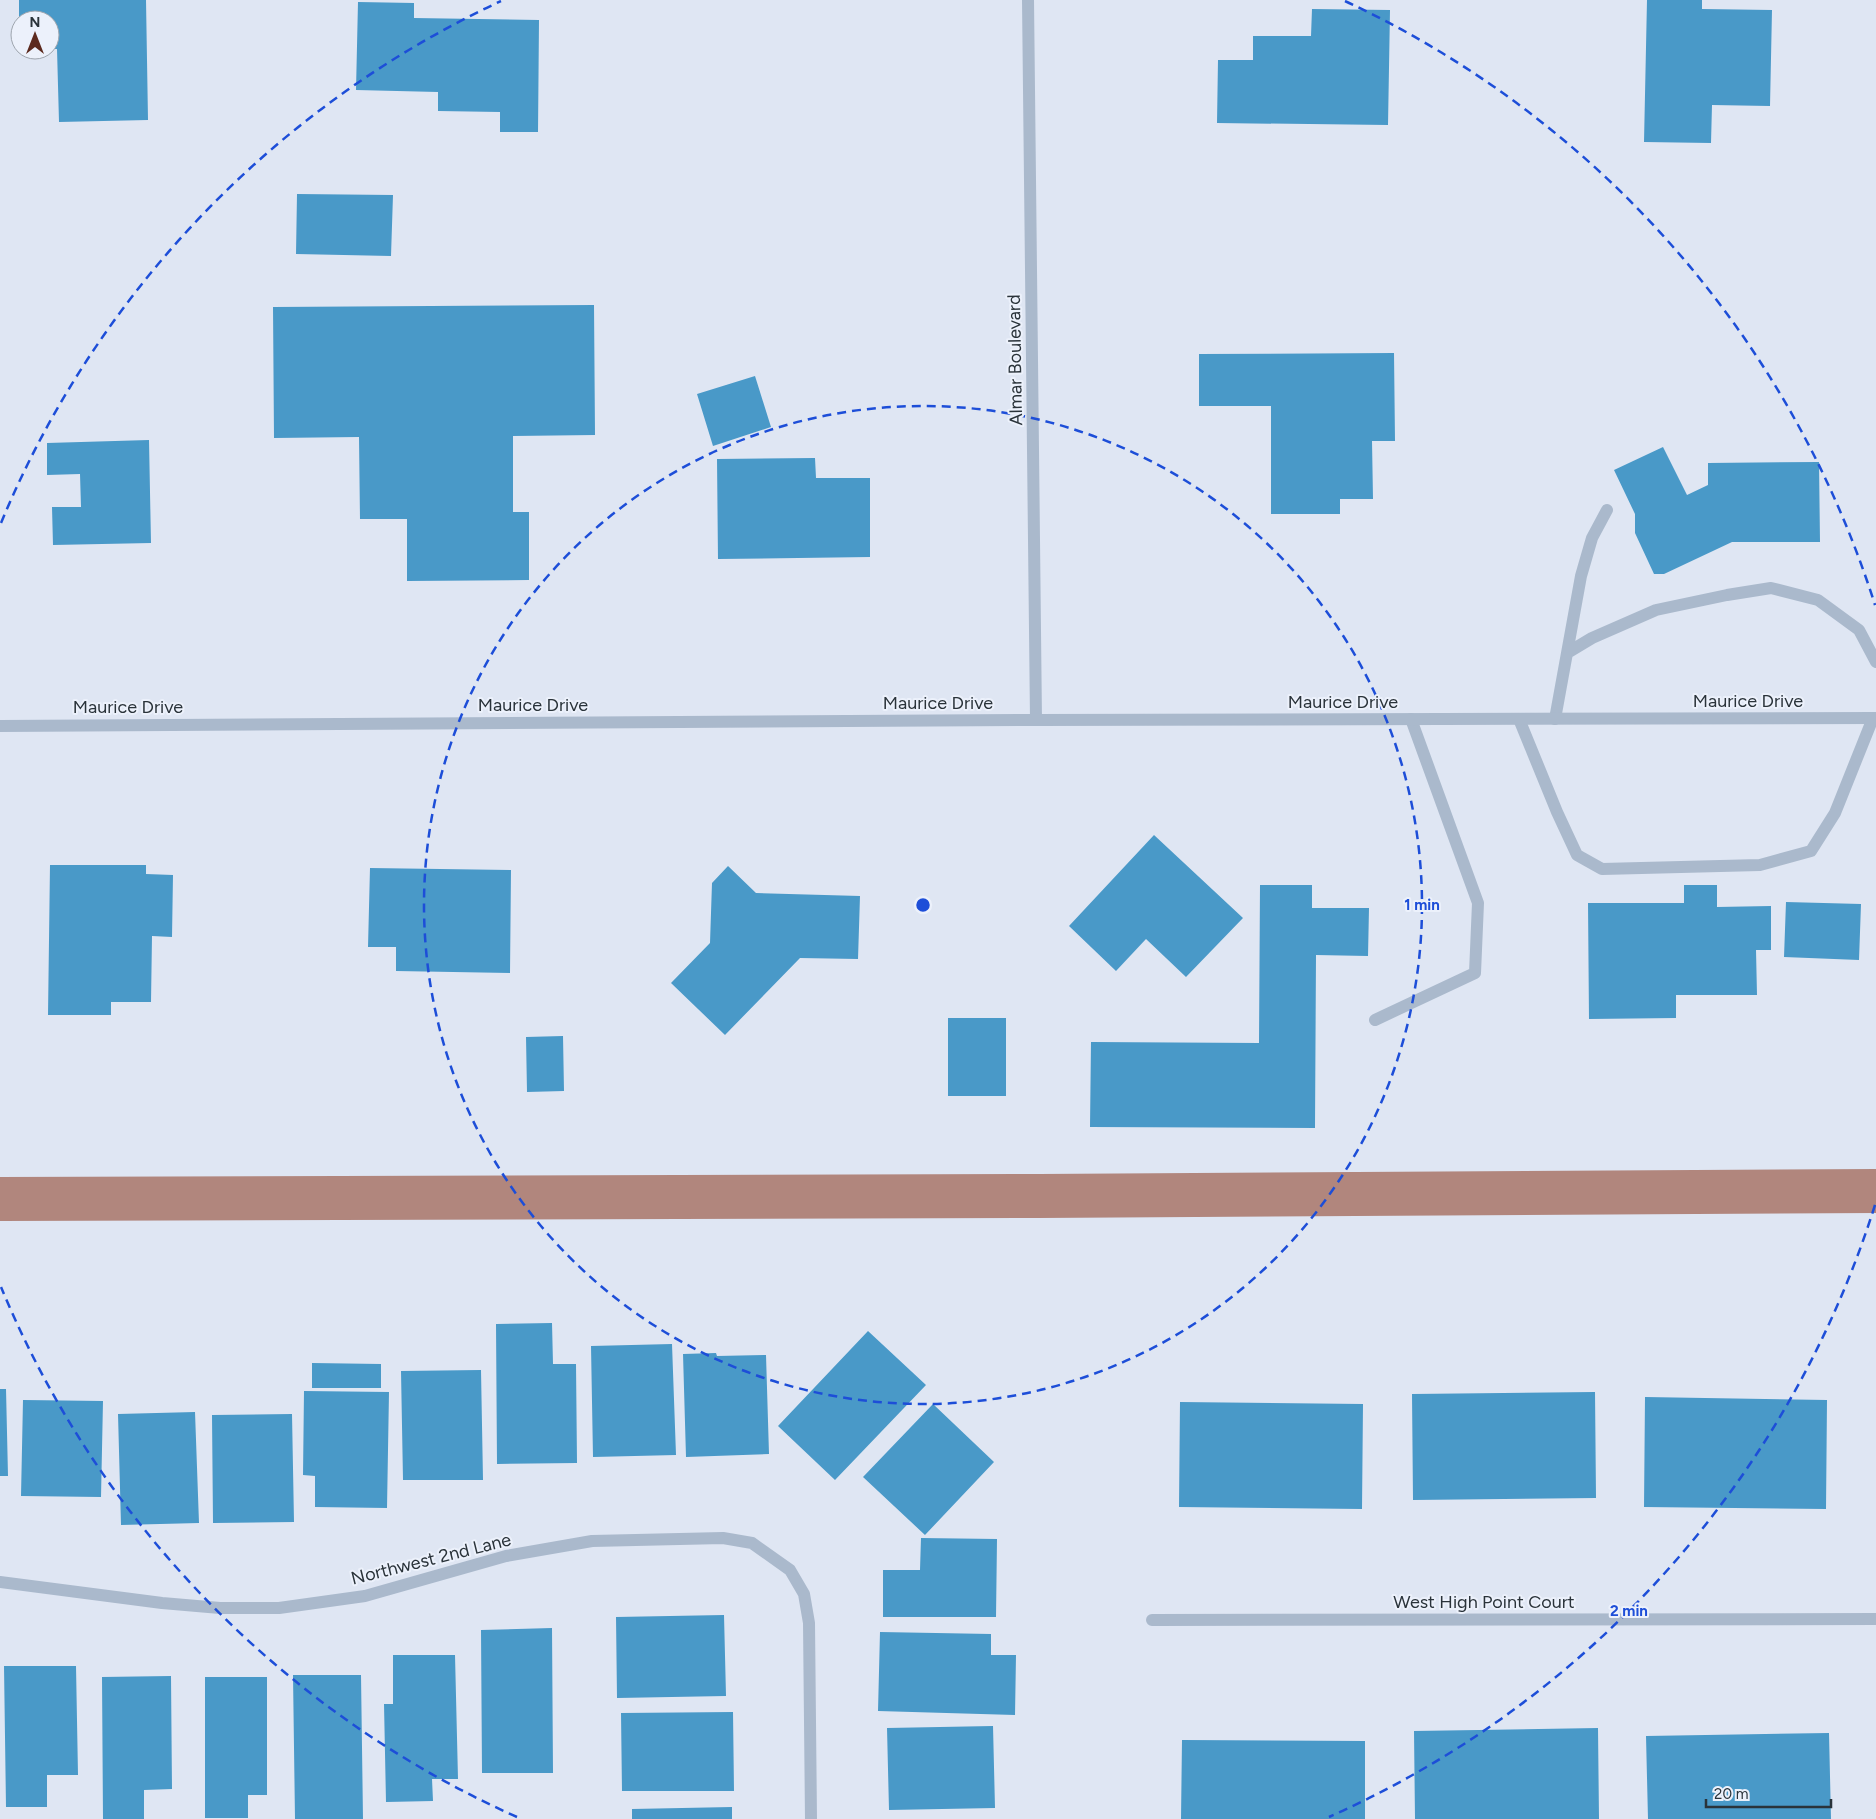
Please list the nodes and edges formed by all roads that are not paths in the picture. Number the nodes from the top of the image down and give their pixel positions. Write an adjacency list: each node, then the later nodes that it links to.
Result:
1 (1028, 0): 9 (street, Almar Boulevard)
2 (1606, 510): 3 (street)
3 (1567, 653): 4 (street); 8 (street)
4 (1876, 662)
5 (1875, 718): 7 (street); 8 (street, Maurice Drive)
6 (1411, 719): 7 (street, Maurice Drive); 9 (street, Maurice Drive); 11 (street)
7 (1520, 719): 8 (street, Maurice Drive)
8 (1555, 719)
9 (1036, 720): 10 (street, Maurice Drive)
10 (0, 726)
11 (1375, 1020)
12 (0, 1582): 15 (street, Northwest 2nd Lane)
13 (1876, 1619): 14 (street, West High Point Court)
14 (1152, 1620)
15 (812, 1819)

